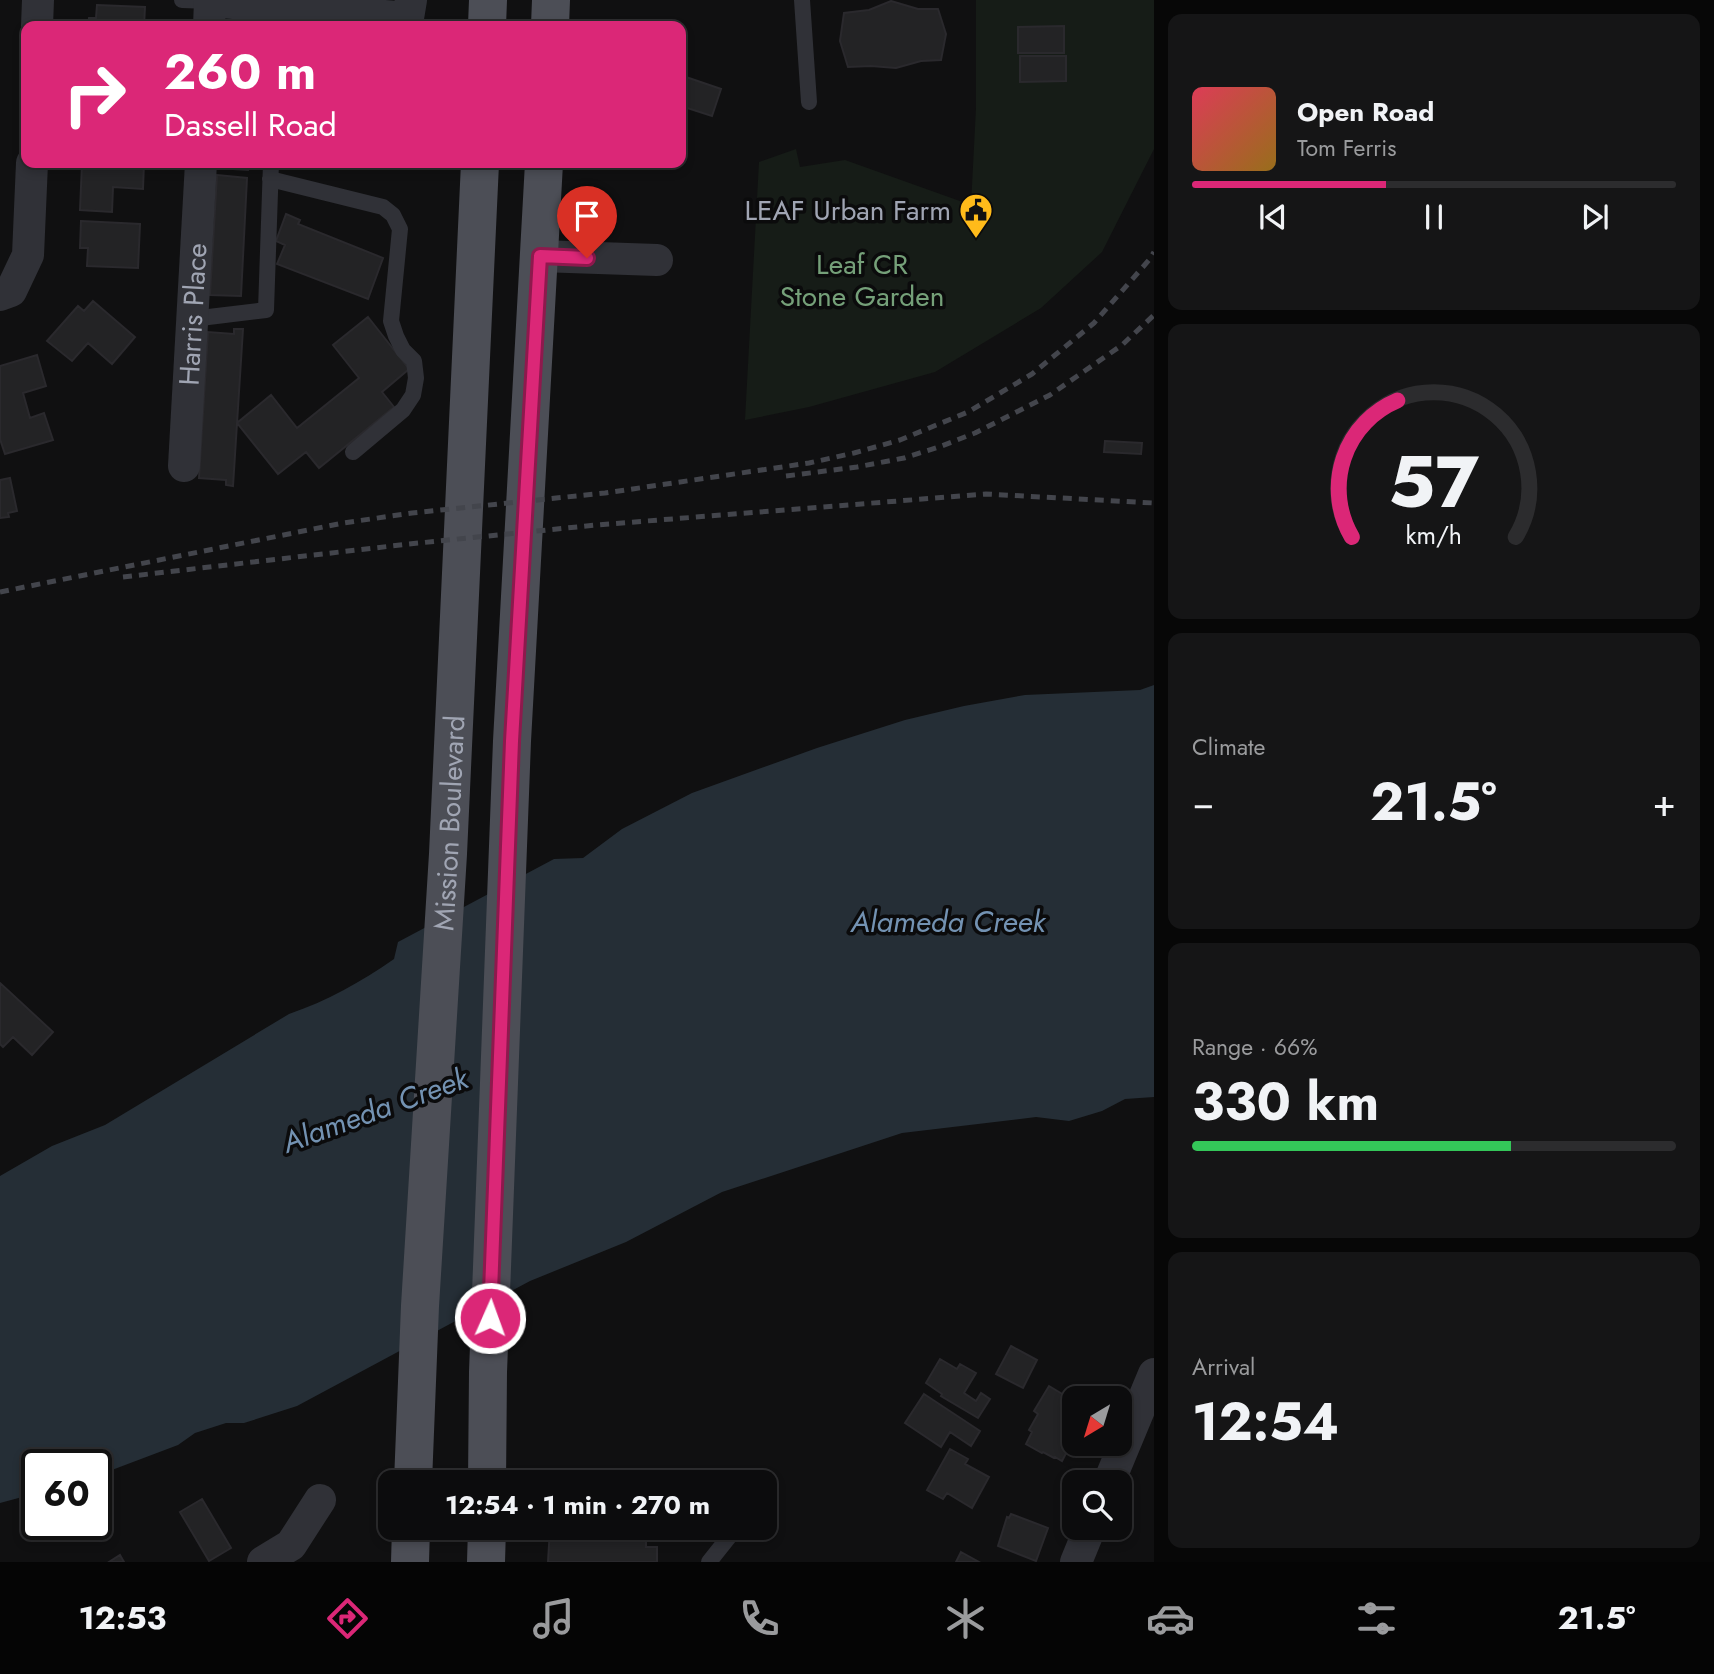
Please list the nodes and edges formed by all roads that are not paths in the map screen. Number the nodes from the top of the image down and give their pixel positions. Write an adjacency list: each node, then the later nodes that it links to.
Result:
1 (38, 0): 8 (street)
2 (411, 0): 7 (street)
3 (488, 0): 9 (main road)
4 (551, 0): 10 (main road)
5 (802, 0): 11 (lane)
6 (200, 9): 7 (street)
7 (278, 17)
8 (37, 21)
9 (487, 21)
10 (550, 21)
11 (808, 102)
12 (32, 168): 19 (street)
13 (201, 168): 20 (street, Harris Place)
14 (480, 168): 24 (main road, Mission Boulevard)
15 (544, 168): 17 (main road, Mission Boulevard)
16 (271, 171): 20 (lane); 21 (lane)
17 (540, 256): 18 (street); 25 (main road, Mission Boulevard)
18 (657, 260)
19 (5, 293)
20 (192, 319): 22 (street, Harris Place)
21 (353, 452)
22 (184, 466)
23 (1154, 1374): 26 (street)
24 (414, 1470)
25 (487, 1470)
26 (1114, 1470)
27 (320, 1500): 32 (street)
28 (411, 1540): 33 (main road)
29 (487, 1540): 34 (main road)
30 (726, 1540): 35 (lane)
31 (1085, 1540): 36 (street)
32 (263, 1562)
33 (410, 1562)
34 (486, 1562)
35 (709, 1562)
36 (1076, 1562)

